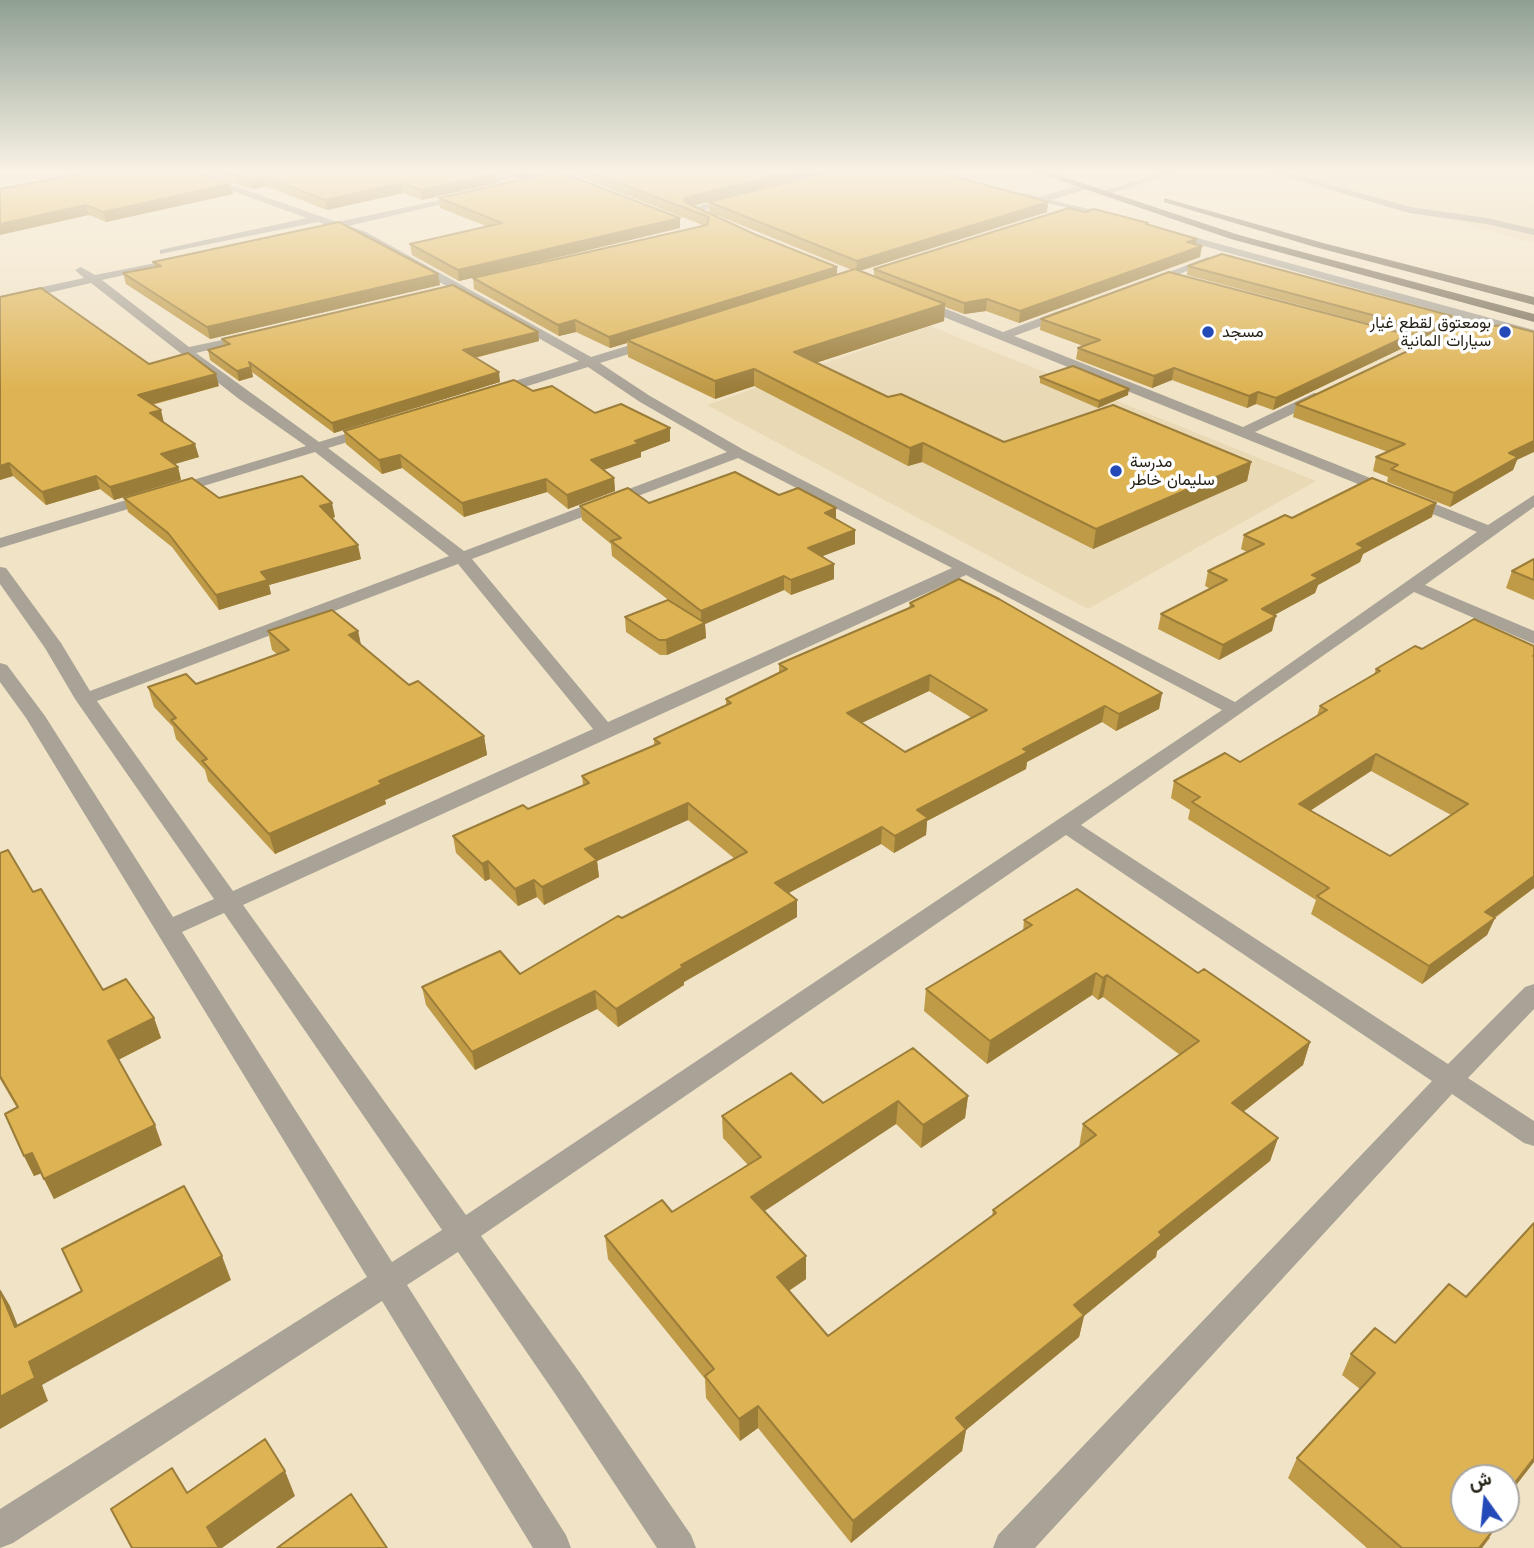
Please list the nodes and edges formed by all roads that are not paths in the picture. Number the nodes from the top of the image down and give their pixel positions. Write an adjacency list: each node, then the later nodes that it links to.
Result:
1 (211, 244): 8 (street)
2 (237, 244): 8 (street)
3 (381, 244): 11 (street)
4 (1209, 244): 7 (street)
5 (1264, 244): 19 (main road)
6 (1320, 244): 17 (main road)
7 (1234, 251): 9 (street); 20 (street)
8 (88, 274): 12 (street); 16 (street); 27 (street)
9 (1167, 276): 10 (street); 13 (street)
10 (1193, 283)
11 (466, 285): 14 (street); 29 (street)
12 (0, 288)
13 (1129, 290)
14 (432, 293)
15 (905, 297): 25 (street)
16 (0, 300)
17 (1534, 301)
18 (1079, 308): 25 (street)
19 (1534, 318)
20 (1479, 319): 22 (street); 24 (street)
21 (1360, 328): 28 (street)
22 (1457, 329)
23 (270, 332): 27 (street)
24 (1534, 334)
25 (1003, 336): 33 (street)
26 (669, 338): 29 (street)
27 (188, 351): 34 (street)
28 (1404, 355)
29 (590, 362): 31 (street); 35 (street)
30 (1337, 387): 33 (street)
31 (486, 395)
32 (382, 427): 34 (street)
33 (1242, 433): 37 (street)
34 (317, 447): 38 (street); 39 (street)
35 (739, 453): 39 (street); 40 (street)
36 (1534, 500): 37 (street)
37 (1491, 532): 42 (street)
38 (0, 543)
39 (461, 558): 45 (street); 47 (street)
40 (966, 568): 46 (street); 47 (street)
41 (0, 572): 45 (street)
42 (1414, 586): 43 (street); 46 (street)
43 (1534, 638)
44 (0, 669): 50 (street)
45 (85, 699): 49 (street)
46 (1236, 710): 48 (street)
47 (606, 732): 49 (street)
48 (1066, 825): 52 (street); 54 (street)
49 (229, 902): 50 (street); 54 (street)
50 (166, 930): 55 (street)
51 (1534, 993): 52 (street)
52 (1450, 1079): 53 (street); 59 (street)
53 (1534, 1135)
54 (462, 1233): 55 (street); 58 (street)
55 (386, 1280): 56 (street); 57 (street)
56 (0, 1530)
57 (553, 1548)
58 (678, 1548)
59 (1011, 1548)

